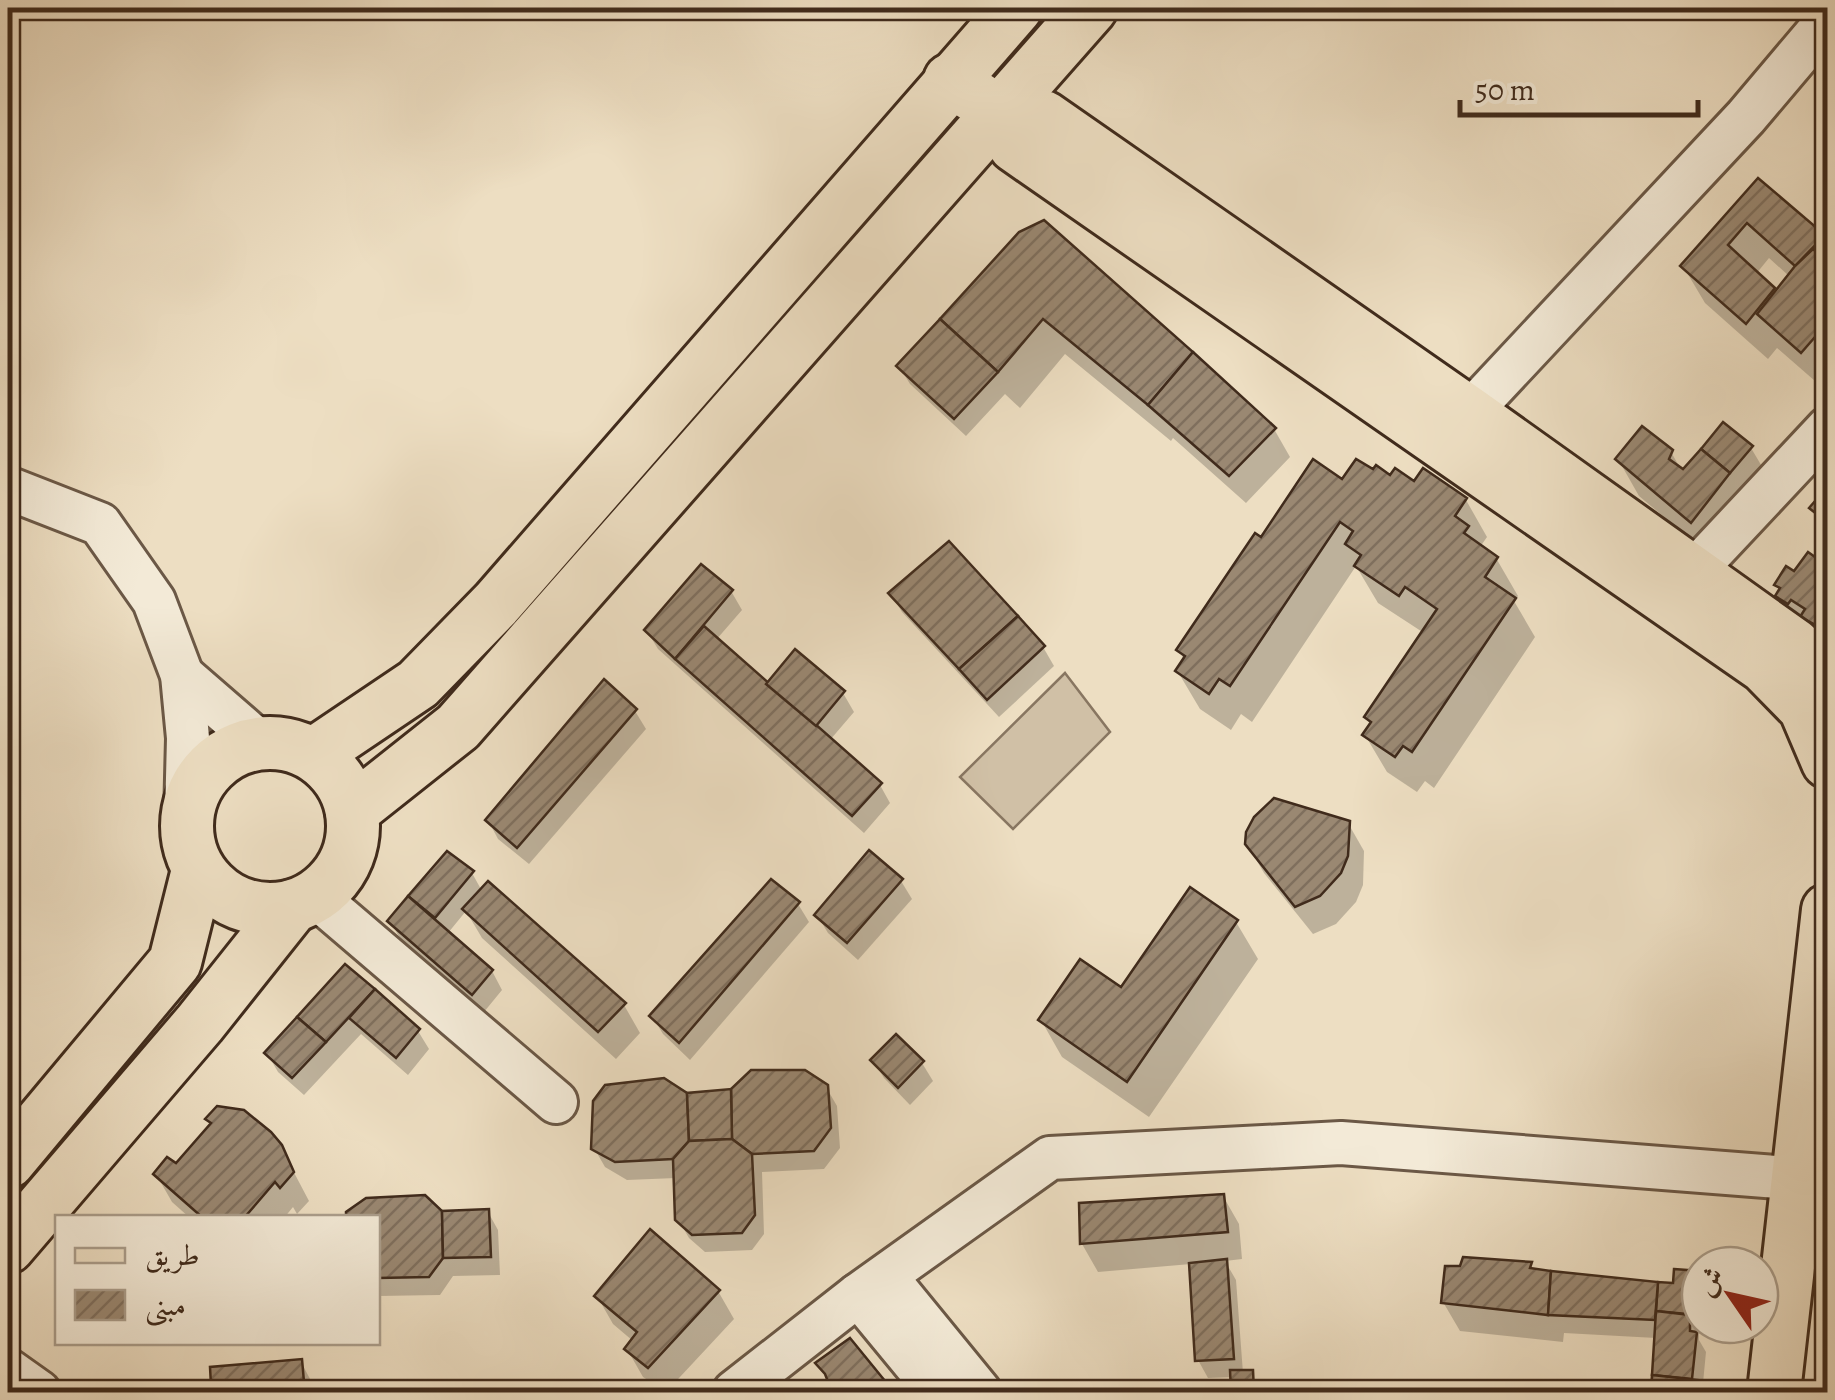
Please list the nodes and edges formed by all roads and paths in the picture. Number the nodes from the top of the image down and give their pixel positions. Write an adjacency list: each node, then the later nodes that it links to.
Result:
1 (1016, 8): 4 (main road)
2 (1091, 8): 5 (main road)
3 (1828, 20): 6 (street)
4 (950, 80): 5 (main road); 13 (main road)
5 (999, 112): 6 (main road); 14 (main road); 15 (main road)
6 (1469, 412): 9 (main road)
7 (1828, 428): 9 (street)
8 (8, 488): 10 (street)
9 (1693, 572): 11 (main road)
10 (182, 675): 12 (street); 16 (street)
11 (1828, 676)
12 (259, 742): 13 (main road); 16 (main road)
13 (314, 754): 15 (main road)
14 (1828, 762)
15 (352, 811): 18 (main road)
16 (186, 818): 17 (main road)
17 (198, 870): 18 (main road); 21 (main road)
18 (304, 901): 20 (street); 23 (main road)
19 (1828, 910): 22 (main road)
20 (556, 1102)
21 (8, 1162)
22 (1817, 1183): 24 (street); 31 (main road); 32 (main road)
23 (8, 1246)
24 (872, 1286): 26 (street); 29 (street); 30 (street)
25 (8, 1370): 27 (street)
26 (783, 1378): 28 (street)
27 (39, 1392)
28 (734, 1392)
29 (938, 1392)
30 (980, 1392)
31 (1774, 1392)
32 (1807, 1392)

